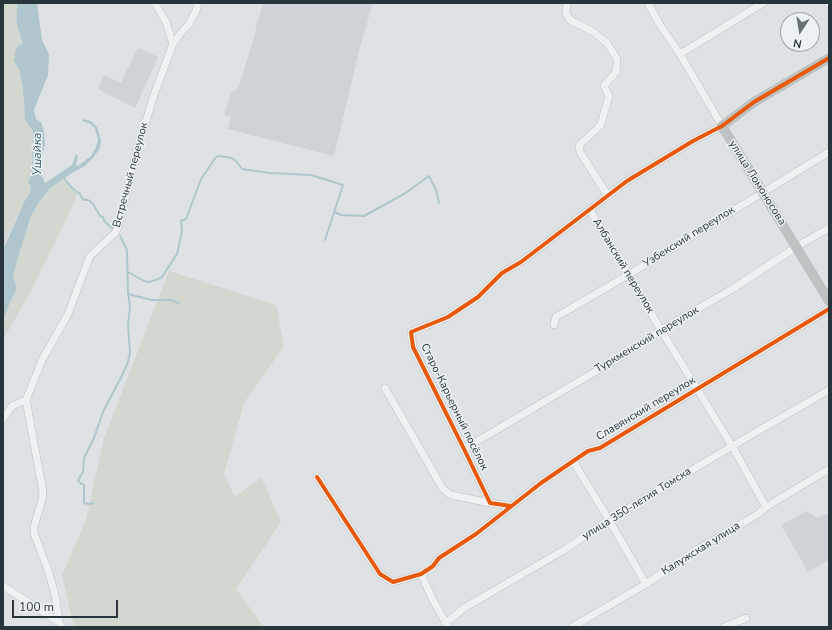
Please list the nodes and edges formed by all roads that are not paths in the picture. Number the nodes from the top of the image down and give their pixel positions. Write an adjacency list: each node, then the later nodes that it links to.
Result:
1 (155, 3): 6 (street)
2 (198, 3): 6 (street, Встречный переулок)
3 (567, 3): 12 (street)
4 (648, 3): 7 (street, улица Ломоносова)
5 (763, 3): 7 (street)
6 (173, 44): 24 (street, Встречный переулок)
7 (680, 54): 9 (street, улица Ломоносова)
8 (829, 58): 9 (street)
9 (722, 126): 11 (street, улица Ломоносова); 12 (street)
10 (829, 152): 11 (street, Узбекский переулок)
11 (763, 191): 15 (street, улица Ломоносова); 16 (street, Узбекский переулок)
12 (608, 196): 13 (street)
13 (590, 210): 16 (street, Албанский переулок); 27 (street, Старо-Карьерный посёлок)
14 (829, 228): 15 (street, Туркменский переулок)
15 (796, 248): 17 (street, улица Ломоносова); 20 (street, Туркменский переулок)
16 (628, 275): 19 (street, Узбекский переулок); 20 (street, Албанский переулок)
17 (829, 301)
18 (829, 309): 22 (street, Славянский переулок)
19 (554, 325)
20 (661, 330): 22 (street, Албанский переулок); 27 (street, Туркменский переулок)
21 (385, 388): 31 (street)
22 (698, 388): 26 (street, Албанский переулок); 28 (street, Славянский переулок)
23 (829, 390): 26 (street, улица 350-летия Томска)
24 (26, 400): 25 (street); 39 (street)
25 (3, 419)
26 (732, 446): 33 (street, Албанский переулок); 34 (street, улица 350-летия Томска)
27 (464, 449): 31 (street, Старо-Карьерный посёлок)
28 (573, 461): 32 (street, Славянский переулок); 34 (street)
29 (829, 469): 33 (street, Калужская улица)
30 (318, 477): 35 (street)
31 (490, 503): 32 (street)
32 (511, 506): 35 (street, Славянский переулок)
33 (766, 507): 36 (street, Калужская улица)
34 (609, 520): 36 (street); 40 (street, улица 350-летия Томска)
35 (421, 574): 40 (street)
36 (646, 584): 41 (street, Калужская улица)
37 (3, 586): 39 (street)
38 (746, 618): 42 (street)
39 (61, 624)
40 (448, 624)
41 (572, 627)
42 (724, 627)

